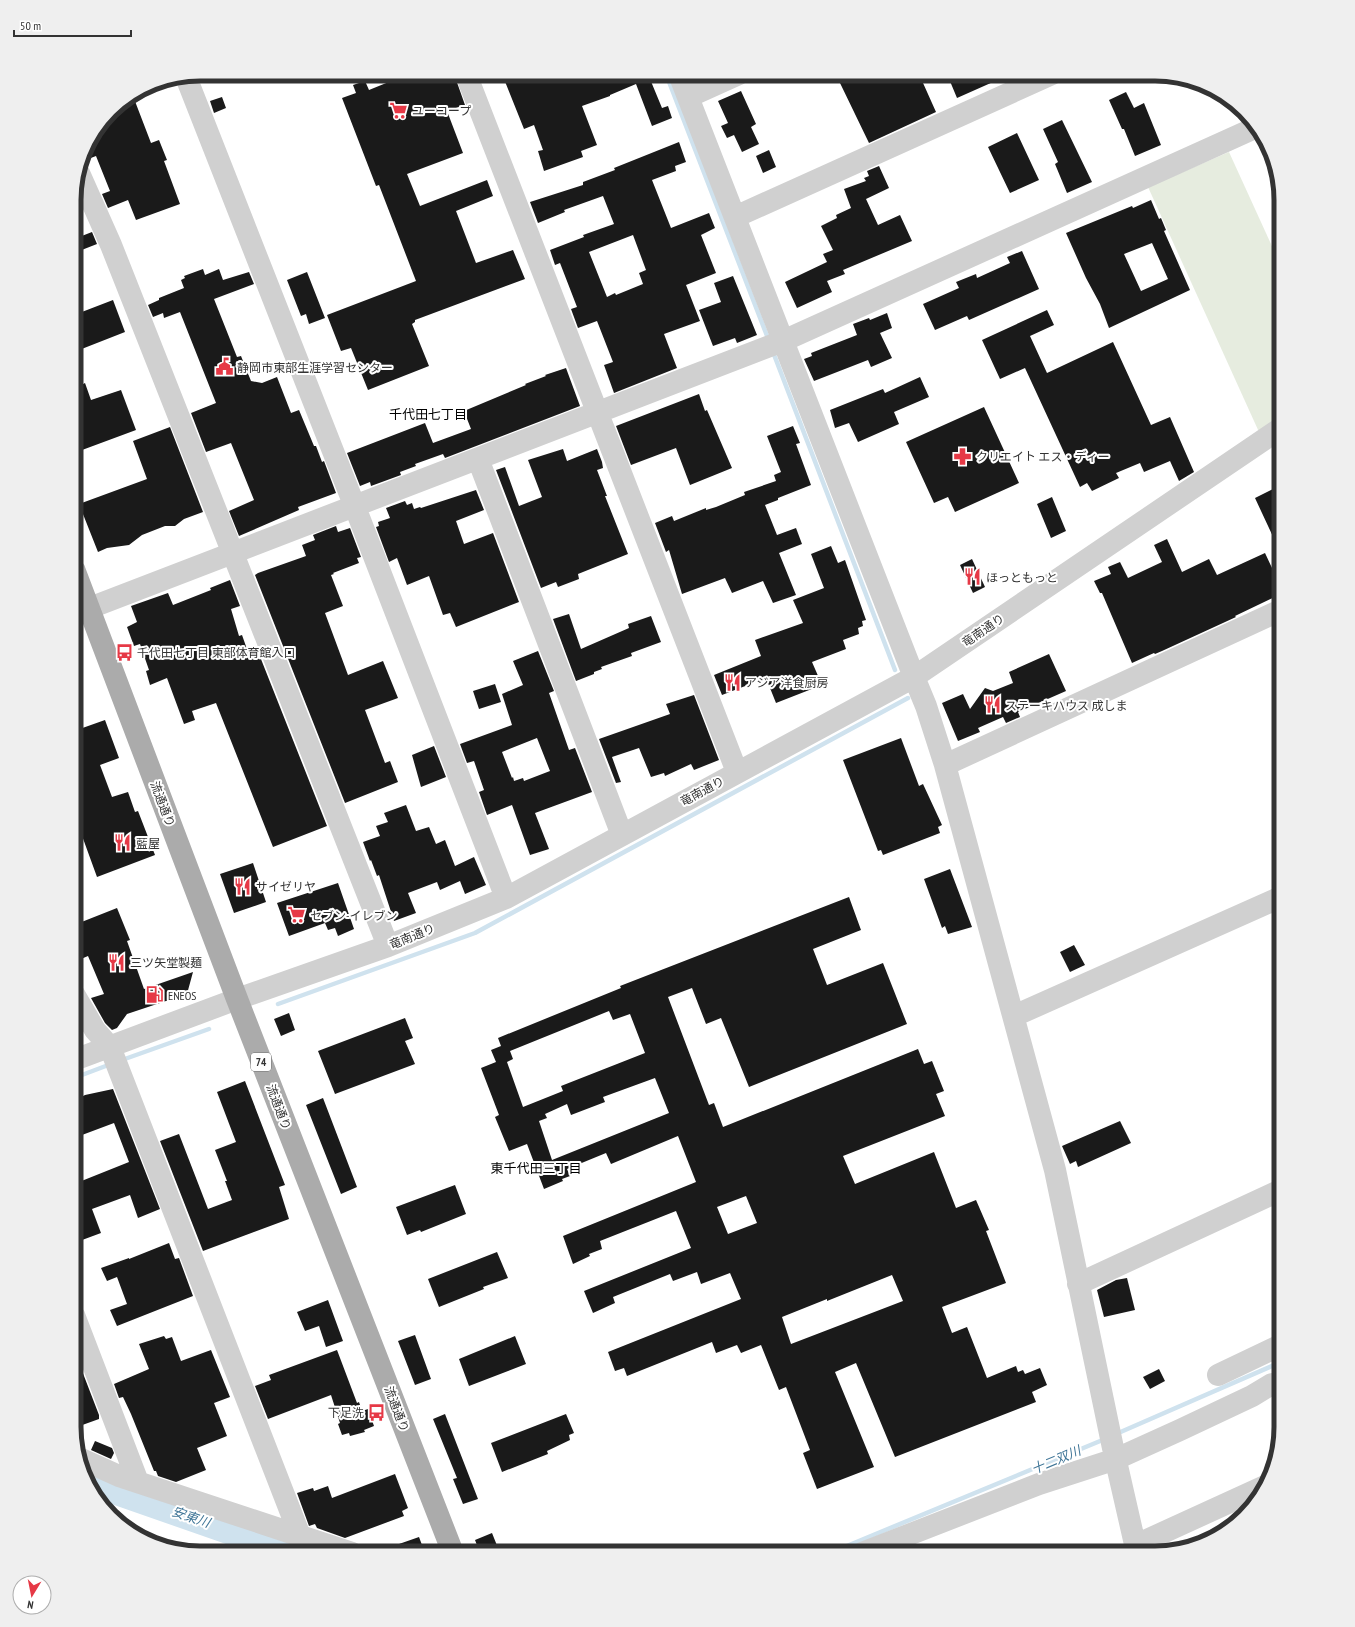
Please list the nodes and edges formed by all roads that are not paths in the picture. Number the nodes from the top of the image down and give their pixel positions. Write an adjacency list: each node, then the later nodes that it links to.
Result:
1 (469, 81): 11 (street)
2 (682, 81): 6 (street)
3 (723, 81): 6 (street)
4 (1036, 81): 9 (street)
5 (188, 82): 14 (street)
6 (688, 97): 9 (street)
7 (1251, 130): 10 (street)
8 (83, 180): 15 (street)
9 (735, 217): 10 (street)
10 (783, 341): 11 (street); 18 (street)
11 (598, 413): 13 (street); 20 (street)
12 (1274, 433): 18 (street, 竜南通り)
13 (478, 459): 14 (street); 21 (street)
14 (355, 507): 15 (street); 22 (street)
15 (234, 553): 16 (street); 24 (street)
16 (82, 611): 25 (main road, 流通通り / 74)
17 (1274, 613): 19 (street)
18 (914, 677): 19 (street); 20 (street, 竜南通り)
19 (945, 765): 27 (street)
20 (737, 772): 21 (street, 竜南通り)
21 (622, 835): 22 (street, 竜南通り)
22 (506, 898): 24 (street, 竜南通り)
23 (1274, 900): 27 (street)
24 (388, 946): 25 (street, 竜南通り)
25 (237, 999): 28 (street, 竜南通り); 44 (main road, 流通通り / 74)
26 (81, 1006): 28 (street)
27 (1014, 1016): 31 (street)
28 (110, 1047): 29 (street, 竜南通り); 42 (street)
29 (81, 1057)
30 (1274, 1193): 31 (street)
31 (1078, 1284): 38 (street)
32 (81, 1333): 40 (street)
33 (1274, 1348): 34 (street)
34 (1245, 1361): 35 (street); 37 (street)
35 (1218, 1375)
36 (1272, 1384): 37 (street)
37 (1230, 1406): 38 (street)
38 (1113, 1446): 45 (street); 46 (street)
39 (86, 1461): 40 (street)
40 (138, 1482): 42 (street)
41 (1255, 1491): 47 (street)
42 (300, 1536): 43 (street)
43 (331, 1546)
44 (450, 1546)
45 (880, 1546)
46 (1135, 1546)
47 (1142, 1546)

